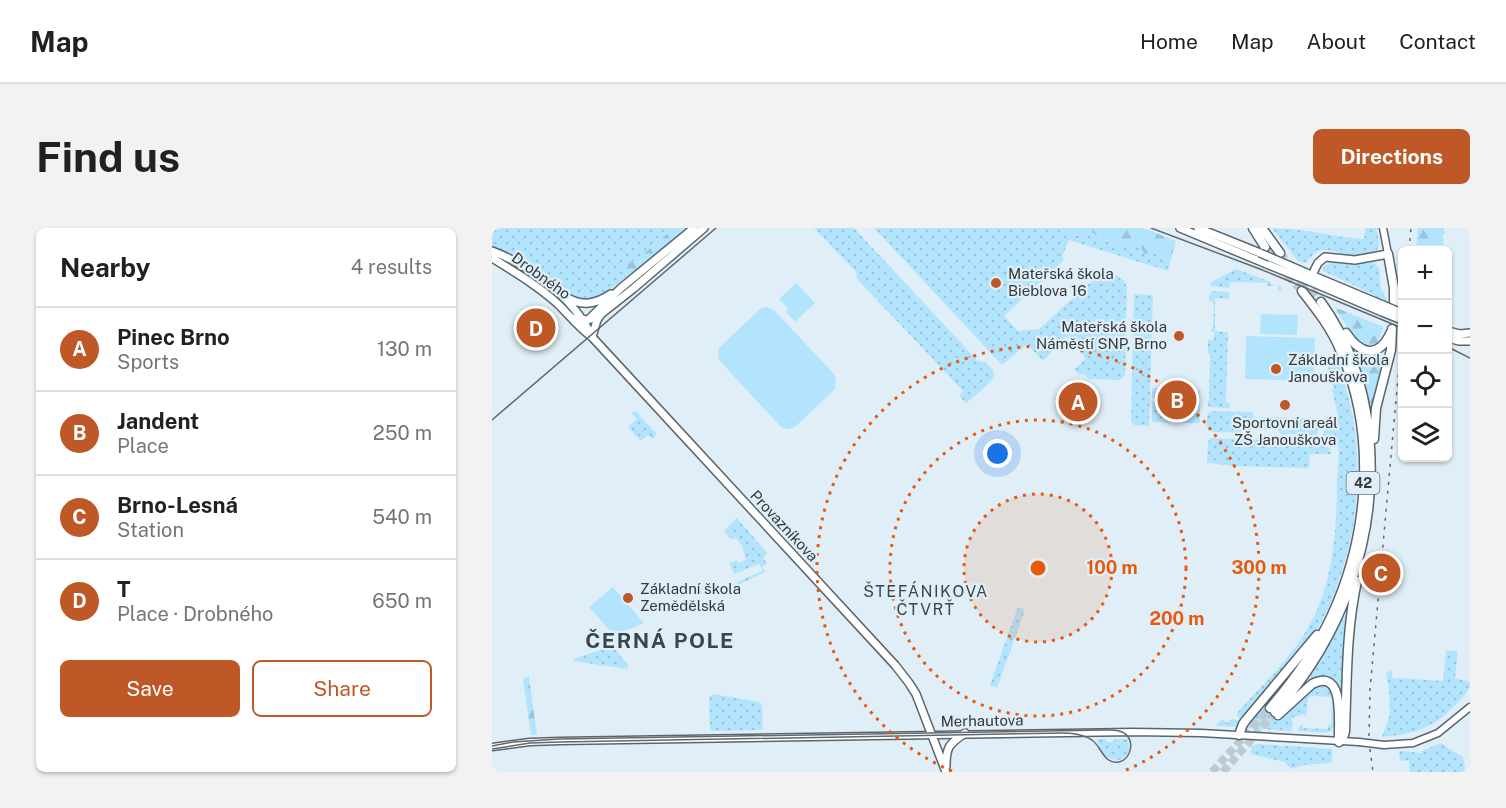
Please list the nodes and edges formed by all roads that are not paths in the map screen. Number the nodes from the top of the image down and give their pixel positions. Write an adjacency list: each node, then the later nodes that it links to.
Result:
1 (694, 228): 16 (main road)
2 (704, 228): 22 (main road)
3 (1180, 228): 8 (main road)
4 (1198, 228): 8 (main road)
5 (1252, 228): 10 (highway)
6 (1262, 228): 12 (highway)
7 (1383, 228): 13 (street)
8 (1212, 237): 9 (main road)
9 (1221, 241): 10 (main road); 15 (main road, bridge)
10 (1263, 250): 15 (main road, bridge)
11 (492, 251): 18 (main road, Drobného)
12 (1280, 253)
13 (1388, 254): 15 (main road); 19 (highway)
14 (492, 258): 24 (main road, Drobného)
15 (1310, 277): 20 (main road); 20 (main road)
16 (621, 288): 18 (main road); 25 (main road)
17 (1302, 291): 33 (highway, 42)
18 (559, 294): 25 (main road, Drobného)
19 (1394, 305)
20 (1383, 308): 21 (main road, bridge); 23 (main road, bridge)
21 (1398, 312)
22 (602, 314): 25 (main road); 28 (main road)
23 (1398, 317)
24 (572, 318): 25 (main road); 28 (main road, Provazníkova)
25 (586, 320): 28 (main road)
26 (1452, 332): 27 (main road)
27 (1470, 333)
28 (592, 337): 38 (main road, Provazníkova)
29 (1452, 340): 30 (main road)
30 (1470, 341)
31 (1370, 484): 31 (highway, 42); 32 (highway, 42)
32 (1363, 543): 36 (highway, 42); 41 (highway, 42)
33 (1339, 599): 36 (highway, 42); 40 (highway, 42)
34 (1470, 700): 37 (street, Merhautova)
35 (1470, 707): 37 (street, Merhautova)
36 (1274, 712): 41 (highway)
37 (1463, 713): 41 (street, Merhautova, bridge)
38 (931, 734): 39 (street, Merhautova); 42 (street, Merhautova); 43 (main road, Provazníkova)
39 (965, 734): 40 (street, Merhautova); 43 (main road)
40 (1239, 735): 41 (street, Merhautova)
41 (1339, 742)
42 (492, 747)
43 (946, 772)

